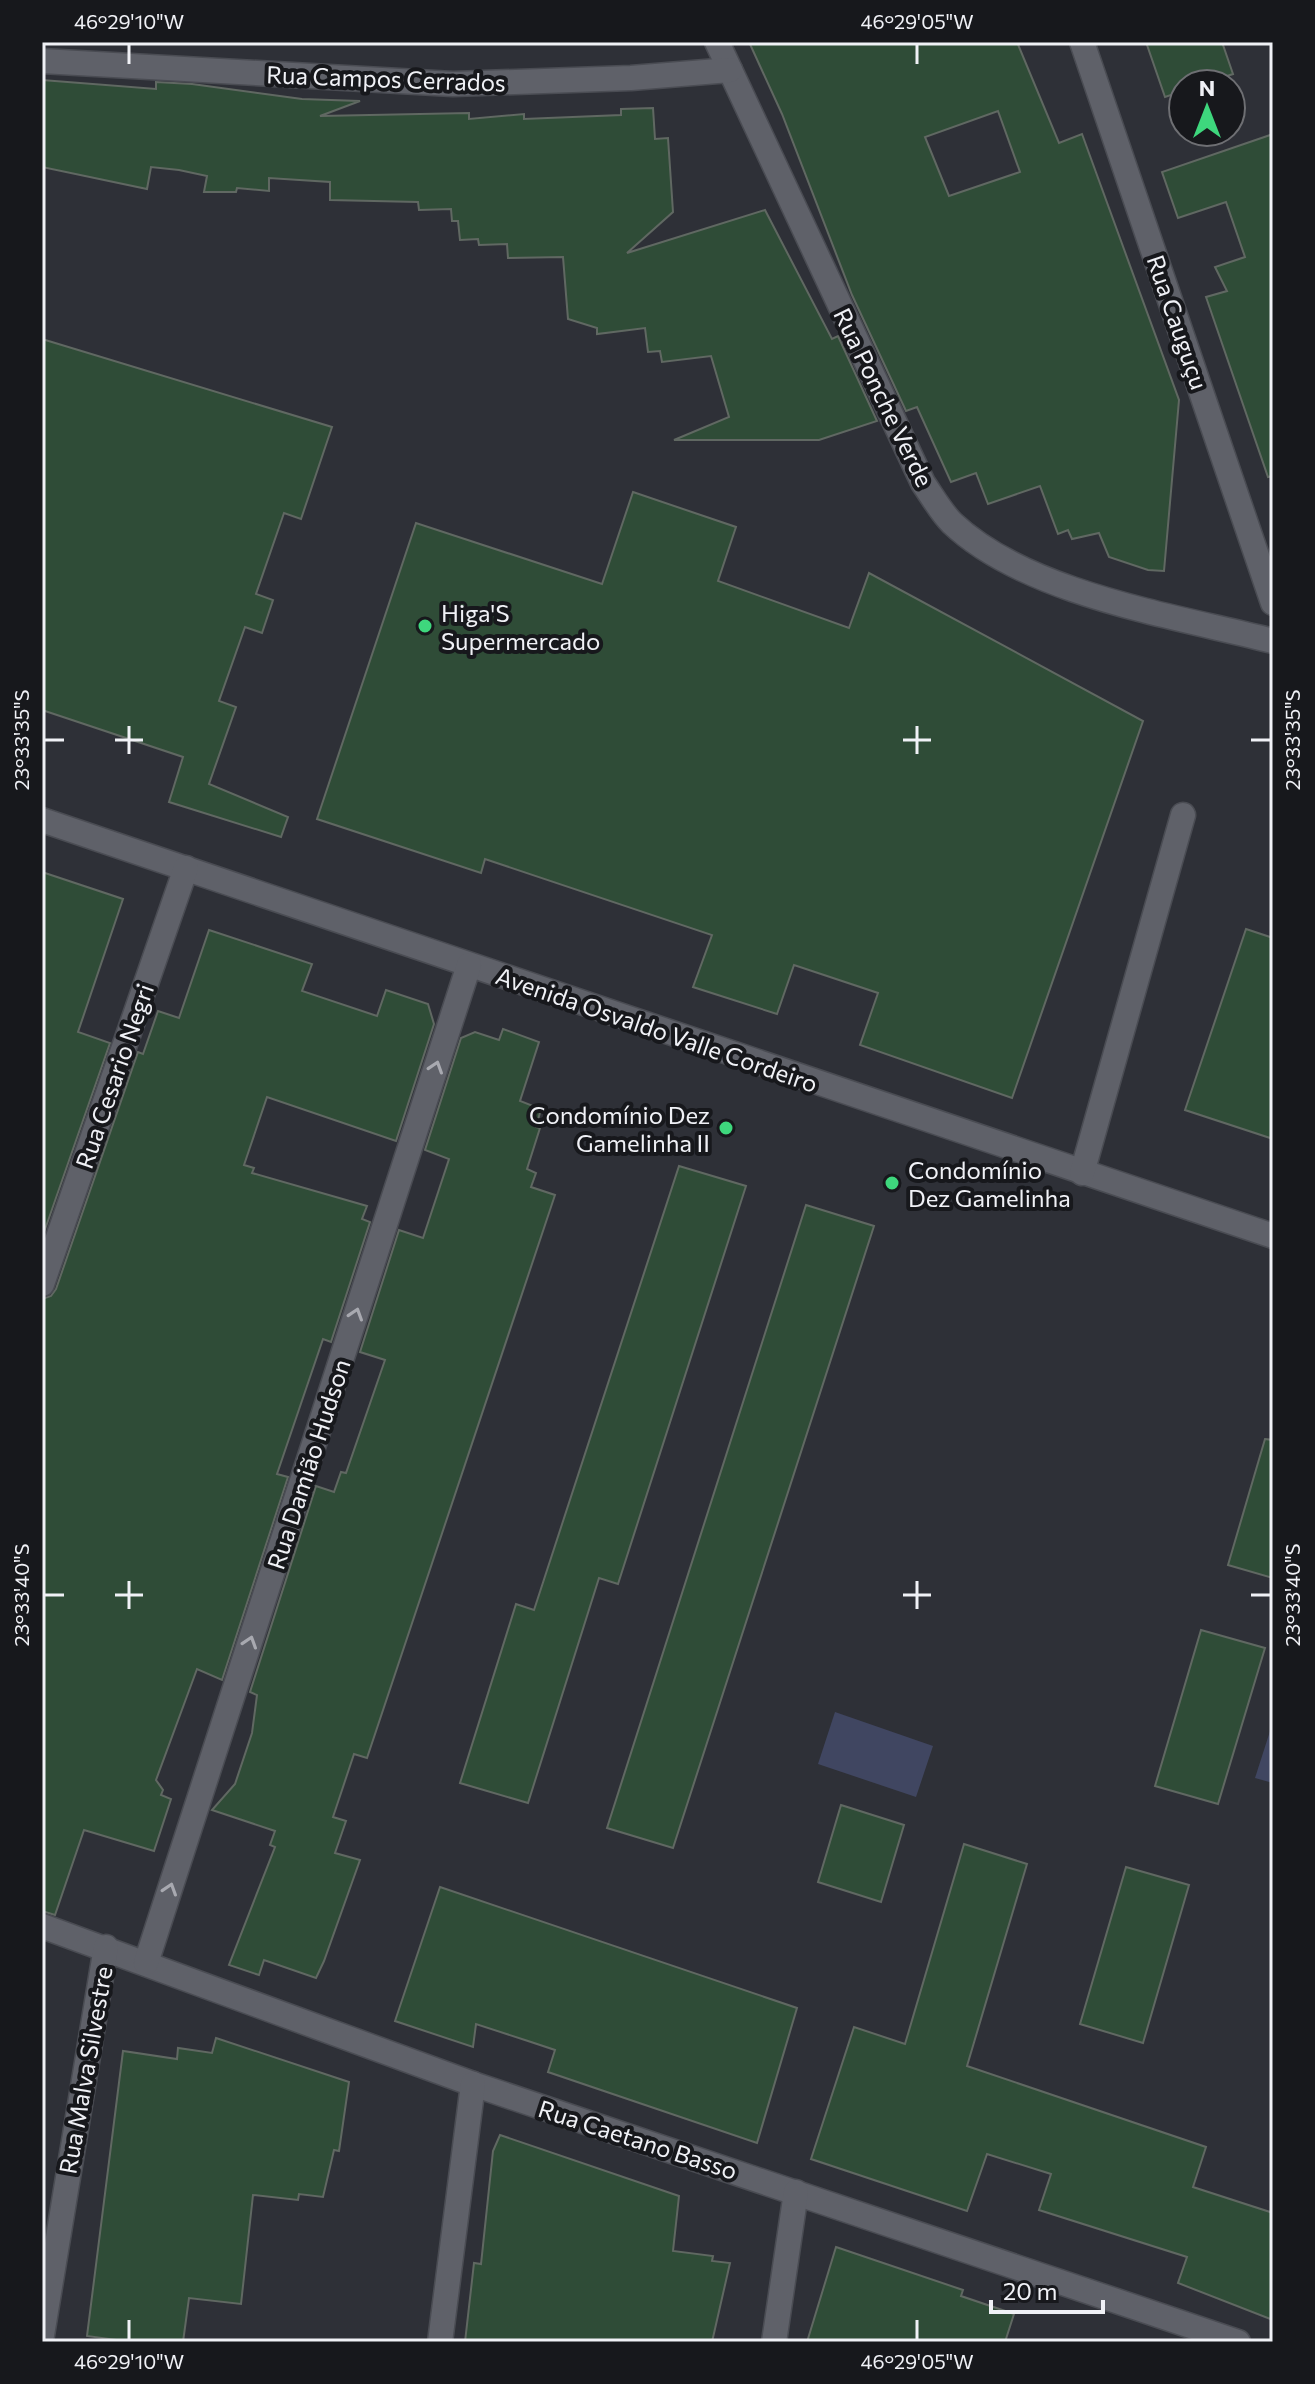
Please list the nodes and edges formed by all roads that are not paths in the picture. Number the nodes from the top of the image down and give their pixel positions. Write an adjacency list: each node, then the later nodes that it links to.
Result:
1 (717, 42): 4 (street, Rua Ponche Verde)
2 (1082, 42): 5 (street, Rua Cauguçu)
3 (42, 61): 4 (street, Rua Campos Cerrados)
4 (730, 70): 6 (street, Rua Ponche Verde)
5 (1273, 603)
6 (1273, 641)
7 (1183, 815): 11 (street)
8 (42, 820): 9 (street, Avenida Osvaldo Valle Cordeiro)
9 (186, 868): 10 (street, Avenida Osvaldo Valle Cordeiro); 13 (street, Rua Cesario Negri)
10 (469, 965): 11 (street, Avenida Osvaldo Valle Cordeiro); 16 (street, Rua Damião Hudson, one-way to 10)
11 (1082, 1173): 12 (street, Avenida Osvaldo Valle Cordeiro)
12 (1273, 1236)
13 (42, 1284)
14 (42, 1926): 15 (street, Rua Caetano Basso)
15 (106, 1947): 16 (street, Rua Caetano Basso); 19 (street, Rua Malva Silvestre)
16 (146, 1963): 17 (street, Rua Caetano Basso)
17 (473, 2084): 18 (street, Rua Caetano Basso); 21 (street)
18 (796, 2192): 22 (street); 23 (street, Rua Caetano Basso)
19 (43, 2305): 20 (street, Rua Malva Silvestre)
20 (42, 2335)
21 (440, 2342)
22 (774, 2342)
23 (1238, 2342)

